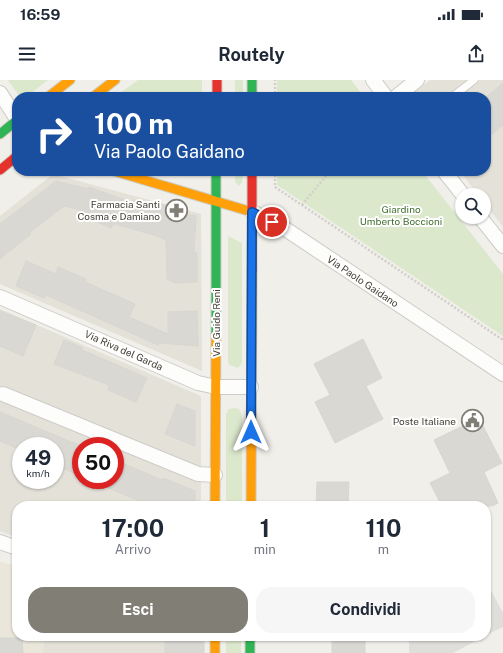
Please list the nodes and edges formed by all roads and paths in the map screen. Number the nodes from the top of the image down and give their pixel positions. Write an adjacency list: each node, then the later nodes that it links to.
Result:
1 (70, 80): 9 (main road)
2 (115, 80): 10 (main road)
3 (217, 80): 11 (main road)
4 (252, 80): 12 (main road)
5 (275, 80): 13 (path)
6 (373, 80): 14 (street)
7 (417, 80): 15 (street)
8 (474, 80): 16 (lane)
9 (54, 92)
10 (99, 92)
11 (217, 92)
12 (252, 92)
13 (275, 92)
14 (382, 92)
15 (402, 92)
16 (458, 92)
17 (0, 93): 18 (street)
18 (12, 112)
19 (12, 124): 20 (main road)
20 (0, 134)
21 (12, 160): 22 (main road)
22 (0, 170)
23 (132, 176): 30 (main road, Via Paolo Gaidano)
24 (216, 176): 30 (main road, Via Guido Reni)
25 (252, 176): 32 (main road)
26 (275, 176): 31 (path)
27 (326, 176): 31 (path)
28 (448, 176): 29 (street)
29 (457, 188)
30 (216, 200): 32 (main road, Via Paolo Gaidano); 38 (main road, Via Guido Reni)
31 (302, 205): 36 (path)
32 (252, 212): 37 (street, Via Paolo Gaidano); 39 (main road)
33 (486, 224): 34 (street)
34 (503, 246)
35 (0, 296): 38 (street, Via Riva del Garda)
36 (503, 340)
37 (503, 374)
38 (216, 387): 39 (street, Via Riva del Garda); 41 (main road, Via Guido Reni)
39 (251, 387): 43 (main road)
40 (3, 394): 41 (street)
41 (215, 475): 42 (main road, Via Guido Reni)
42 (215, 501)
43 (251, 501)
44 (0, 542): 45 (street)
45 (12, 546)
46 (215, 641): 48 (main road)
47 (250, 641): 49 (main road)
48 (215, 653)
49 (250, 653)

